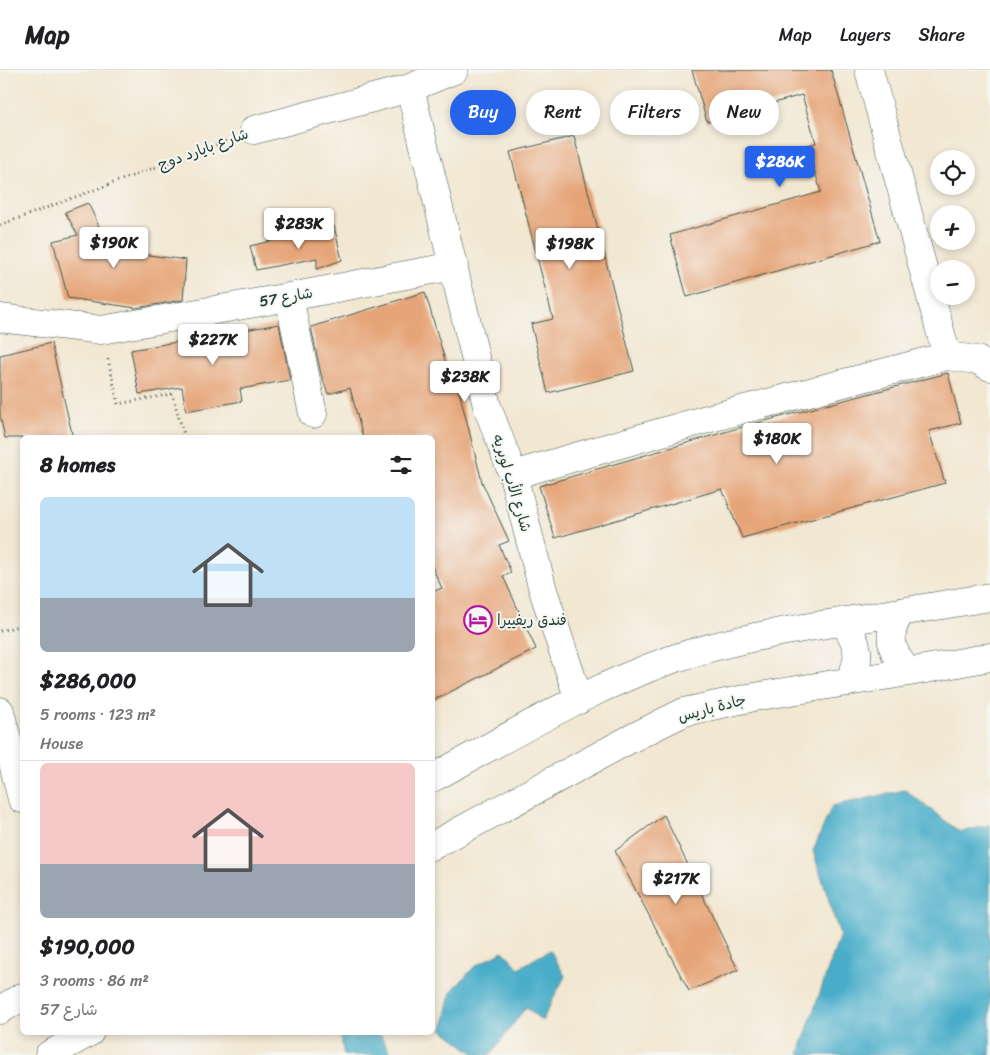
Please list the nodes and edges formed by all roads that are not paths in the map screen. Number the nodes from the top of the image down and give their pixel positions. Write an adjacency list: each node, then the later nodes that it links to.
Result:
1 (454, 70): 3 (main road, شارع بايارد دوج)
2 (869, 70): 8 (main road)
3 (410, 88): 4 (main road, شارع بايارد دوج); 5 (main road, شارع الأب لوبريه)
4 (254, 130)
5 (454, 266): 6 (main road, شارع 57); 11 (main road, شارع الأب لوبريه)
6 (289, 297): 7 (main road, شارع 57); 10 (main road)
7 (0, 318)
8 (947, 356): 9 (main road); 11 (main road)
9 (990, 367)
10 (313, 414)
11 (513, 475): 18 (main road, شارع الأب لوبريه)
12 (990, 597): 13 (main road)
13 (902, 612): 14 (main road); 16 (main road)
14 (843, 622): 17 (main road); 18 (main road)
15 (990, 657): 16 (main road, جادة باريس)
16 (909, 672): 17 (main road, جادة باريس)
17 (848, 682): 22 (main road, جادة باريس)
18 (579, 700): 20 (main road)
19 (0, 711): 21 (main road)
20 (435, 776)
21 (20, 792)
22 (435, 844)
23 (20, 998): 24 (main road)
24 (0, 1010)
25 (85, 1035): 26 (main road)
26 (49, 1055)

